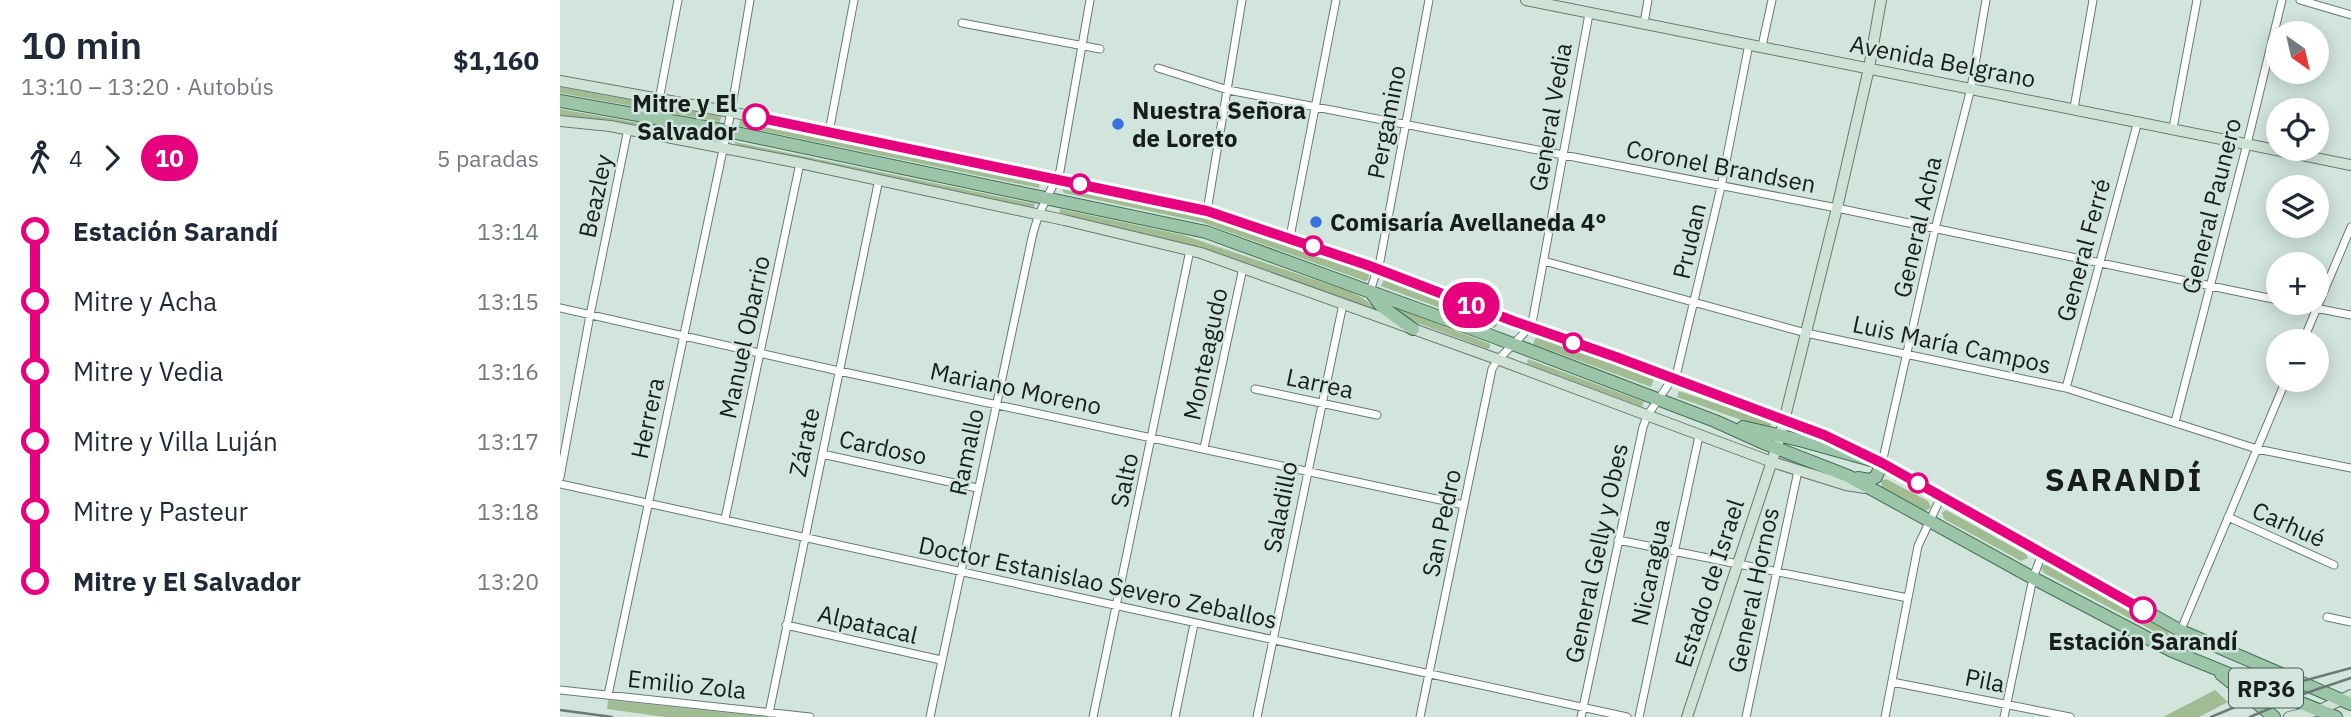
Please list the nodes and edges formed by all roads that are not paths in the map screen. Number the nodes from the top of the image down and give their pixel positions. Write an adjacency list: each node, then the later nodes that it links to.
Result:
1 (678, 0): 31 (street)
2 (750, 0): 35 (street, Herrera)
3 (854, 0): 42 (street)
4 (1090, 0): 23 (street, Ramallo)
5 (1242, 0): 30 (street)
6 (1336, 0): 33 (street)
7 (1429, 0): 38 (street, Pergamino)
8 (1526, 0): 17 (street, Avenida Belgrano)
9 (1647, 0): 21 (street)
10 (1772, 0): 24 (street)
11 (1881, 0): 27 (street, Estado de Israel)
12 (1986, 0): 29 (street, General Acha)
13 (2093, 0): 34 (street)
14 (2197, 0): 39 (street)
15 (2282, 0): 43 (street, General Paunero)
16 (2300, 0): 19 (street)
17 (1545, 2): 18 (street, Avenida Belgrano)
18 (1589, 14): 21 (street, Avenida Belgrano); 45 (street, General Vedia)
19 (2351, 15)
20 (962, 23): 23 (street)
21 (1644, 23): 22 (street, Avenida Belgrano)
22 (1749, 44): 24 (street, Avenida Belgrano); 50 (street, Prudan)
23 (1083, 45): 25 (street); 49 (street, Ramallo)
24 (1762, 46): 27 (street, Avenida Belgrano)
25 (1100, 48)
26 (1158, 68): 30 (street, Coronel Brandsen)
27 (1869, 68): 29 (street, Avenida Belgrano); 52 (street, Estado de Israel)
28 (560, 81): 31 (street)
29 (1971, 88): 34 (street, Avenida Belgrano); 56 (street, General Acha)
30 (1228, 90): 33 (street, Coronel Brandsen); 53 (street)
31 (659, 100): 35 (street)
32 (560, 101): 41 (main road, RP36)
33 (1317, 106): 38 (street, Coronel Brandsen); 57 (street)
34 (2074, 108): 37 (street, Avenida Belgrano)
35 (731, 113): 41 (street, Herrera); 42 (street)
36 (560, 121): 40 (street)
37 (2138, 121): 39 (street, Avenida Belgrano); 60 (street, General Ferré)
38 (1406, 125): 45 (street, Coronel Brandsen); 62 (street, Pergamino)
39 (2174, 128): 43 (street, Avenida Belgrano)
40 (628, 130): 44 (street); 71 (street, Beazley)
41 (727, 131): 44 (street, Herrera); 51 (main road, RP36)
42 (829, 132): 49 (street)
43 (2247, 145): 47 (street, Avenida Belgrano); 64 (street, General Paunero)
44 (723, 148): 46 (street); 76 (street, Herrera)
45 (1562, 155): 50 (street, Coronel Brandsen); 59 (street, General Vedia)
46 (800, 163): 48 (street); 78 (street, Manuel Obarrio)
47 (2351, 165)
48 (879, 180): 54 (street); 81 (street, Zárate)
49 (1056, 180): 51 (street, Ramallo); 53 (street)
50 (1721, 187): 52 (street, Coronel Brandsen); 68 (street, Prudan)
51 (1047, 198): 54 (street, Ramallo); 65 (main road, RP36)
52 (1838, 208): 56 (street, Coronel Brandsen); 75 (street, Estado de Israel)
53 (1207, 211): 57 (street)
54 (1039, 214): 58 (street); 88 (street, Ramallo)
55 (2351, 227): 63 (street)
56 (1935, 229): 60 (street, Coronel Brandsen); 79 (street, General Acha)
57 (1290, 237): 62 (street)
58 (1190, 250): 61 (street); 94 (street, Salto)
59 (1544, 261): 68 (street, Luis María Campos); 73 (street, General Vedia)
60 (2100, 263): 64 (street, Coronel Brandsen); 84 (street, General Ferré)
61 (1243, 268): 67 (street); 96 (street, Monteagudo)
62 (1377, 268): 65 (street, Pergamino); 73 (street)
63 (2329, 279)
64 (2210, 286): 66 (street, Coronel Brandsen); 92 (street, General Paunero)
65 (1370, 291): 74 (main road); 77 (main road, RP36)
66 (2266, 298)
67 (1343, 304): 74 (street); 87 (street, Saladillo)
68 (1694, 304): 75 (street, Luis María Campos); 82 (street, Prudan)
69 (560, 308): 71 (street, Mariano Moreno)
70 (2329, 310): 72 (street)
71 (590, 315): 76 (street, Mariano Moreno); 105 (street, Beazley)
72 (2351, 315)
73 (1529, 327): 77 (street); 82 (street)
74 (1413, 329): 80 (street)
75 (1806, 332): 79 (street, Luis María Campos); 91 (street, Estado de Israel)
76 (683, 335): 78 (street, Mariano Moreno); 110 (street, Herrera)
77 (1512, 343): 80 (street, San Pedro); 86 (main road, RP36)
78 (761, 352): 81 (street, Mariano Moreno); 113 (street, Manuel Obarrio)
79 (1907, 356): 84 (street, Luis María Campos); 100 (street, General Acha)
80 (1497, 359): 90 (street); 111 (street, San Pedro)
81 (839, 371): 88 (street, Mariano Moreno); 98 (street, Zárate)
82 (1674, 379): 86 (street, Prudan); 91 (street)
83 (1255, 388): 87 (street, Larrea)
84 (2066, 388): 92 (street, Luis María Campos)
85 (2281, 392): 97 (street)
86 (1658, 400): 90 (street, General Gelly y Obes); 95 (main road, RP36)
87 (1321, 401): 89 (street, Larrea); 102 (street, Saladillo)
88 (996, 404): 94 (street, Mariano Moreno); 107 (street, Ramallo)
89 (1377, 415)
90 (1647, 416): 93 (street); 116 (street, General Gelly y Obes)
91 (1785, 419): 95 (street, Estado de Israel); 100 (street)
92 (2175, 422): 97 (street, Luis María Campos)
93 (1699, 436): 99 (street); 117 (street, Nicaragua)
94 (1152, 437): 96 (street, Mariano Moreno); 125 (street, Salto)
95 (1778, 442): 99 (street, Estado de Israel); 100 (main road, RP36); 104 (main road, RP36)
96 (1204, 449): 102 (street, Mariano Moreno)
97 (2256, 449): 101 (street, Luis María Campos); 112 (street)
98 (821, 454): 107 (street, Cardoso); 115 (street, Zárate)
99 (1772, 462): 103 (street); 119 (street, Estado de Israel)
100 (1882, 463): 104 (main road); 109 (main road, RP36)
101 (2351, 468)
102 (1306, 470): 111 (street, Mariano Moreno); 131 (street, Saladillo)
103 (1798, 471): 108 (street); 122 (street, General Hornos)
104 (1848, 476): 108 (main road, RP36)
105 (560, 477)
106 (560, 484): 110 (street, Doctor Estanislao Severo Zeballos)
107 (977, 488): 121 (street, Ramallo)
108 (1872, 489): 114 (main road, RP36)
109 (1941, 497): 114 (street); 118 (main road, RP36)
110 (648, 504): 113 (street, Doctor Estanislao Severo Zeballos); 138 (street, Herrera)
111 (1464, 505): 135 (street, San Pedro)
112 (2228, 517): 120 (street, Carhué); 130 (street)
113 (725, 519): 115 (street, Doctor Estanislao Severo Zeballos)
114 (1929, 520): 123 (main road, RP36); 124 (street)
115 (804, 537): 121 (street, Doctor Estanislao Severo Zeballos); 129 (street, Zárate)
116 (1618, 540): 117 (street); 141 (street, General Gelly y Obes)
117 (1674, 551): 119 (street); 152 (street, Nicaragua)
118 (2042, 554): 123 (street); 130 (main road, RP36)
119 (1738, 564): 122 (street); 153 (street, Estado de Israel)
120 (2334, 565)
121 (960, 572): 125 (street, Doctor Estanislao Severo Zeballos); 133 (street, Ramallo)
122 (1776, 573): 124 (street); 154 (street, General Hornos)
123 (2033, 578): 132 (main road, RP36); 140 (street)
124 (1908, 598): 136 (street)
125 (1117, 607): 128 (street, Doctor Estanislao Severo Zeballos); 146 (street, Salto)
126 (2327, 617): 127 (street)
127 (2351, 622)
128 (1194, 624): 131 (street, Doctor Estanislao Severo Zeballos); 147 (street)
129 (786, 625): 133 (street, Alpatacal); 142 (street, Zárate)
130 (2181, 631): 132 (street); 139 (main road, RP36)
131 (1273, 639): 135 (street, Doctor Estanislao Severo Zeballos); 148 (street, Saladillo)
132 (2172, 651): 134 (main road, RP36)
133 (941, 660): 145 (street, Ramallo)
134 (2213, 667): 143 (main road, RP36); 158 (main road)
135 (1429, 673): 141 (street, Doctor Estanislao Severo Zeballos); 149 (street, San Pedro)
136 (1892, 681): 140 (street, Pila); 155 (street)
137 (560, 690): 138 (street, Emilio Zola)
138 (608, 695): 142 (street, Emilio Zola)
139 (2348, 699): 143 (street)
140 (2007, 704): 156 (street); 157 (street, Pila)
141 (1583, 708): 150 (street, General Gelly y Obes); 151 (street, Doctor Estanislao Severo Zeballos)
142 (769, 713): 144 (street, Emilio Zola)
143 (2319, 713): 159 (street); 160 (main road, RP36)
144 (810, 717)
145 (930, 717)
146 (1093, 717)
147 (1175, 717)
148 (1257, 717)
149 (1420, 717)
150 (1581, 717)
151 (1627, 717)
152 (1639, 717)
153 (1687, 717)
154 (1746, 717)
155 (1885, 717)
156 (2004, 717)
157 (2070, 717)
158 (2274, 717)
159 (2289, 717)
160 (2336, 717)

